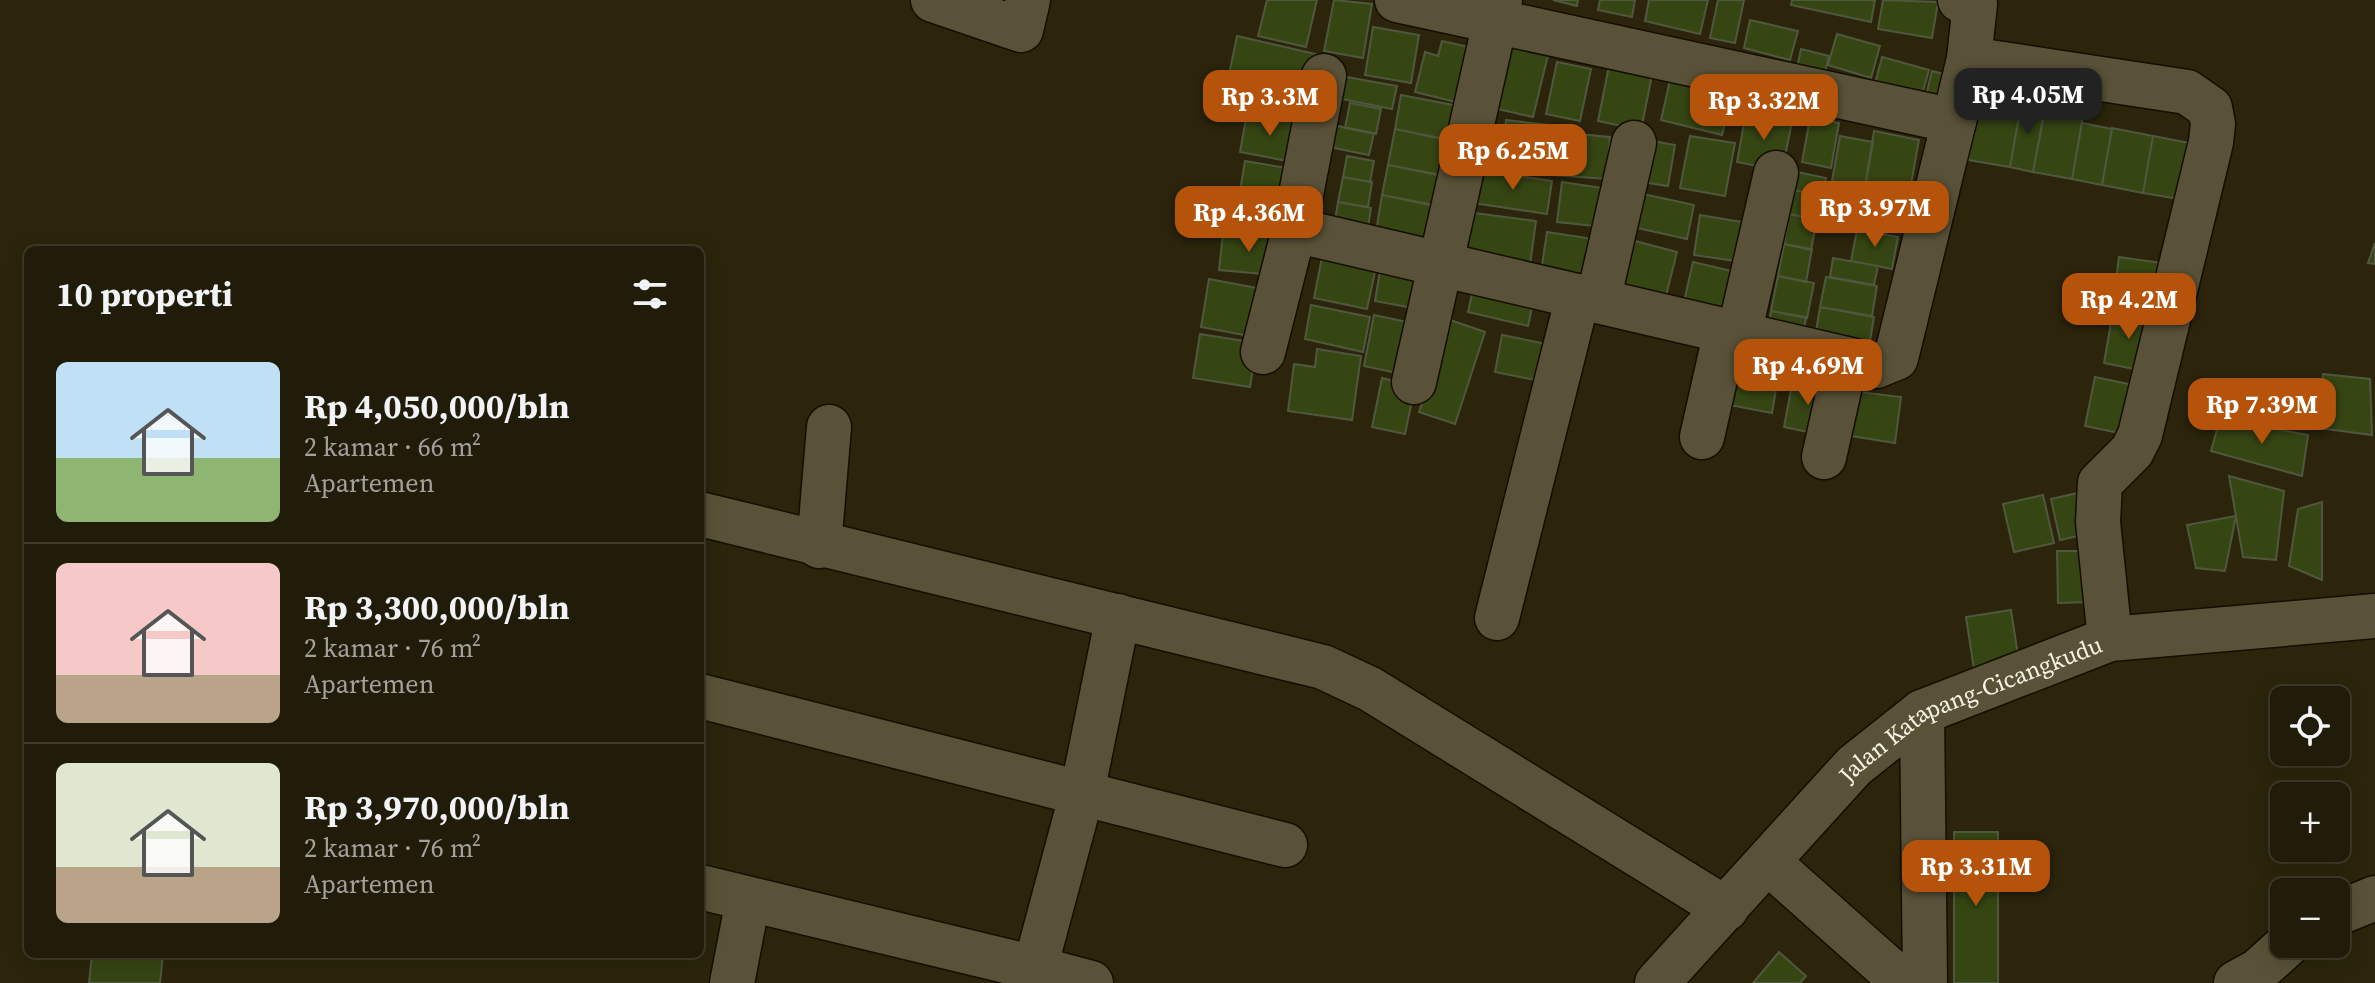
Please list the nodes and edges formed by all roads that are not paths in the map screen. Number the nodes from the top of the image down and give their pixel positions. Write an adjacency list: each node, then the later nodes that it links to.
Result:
1 (933, 0): 2 (street)
2 (1028, 0)
3 (1397, 0): 5 (street)
4 (1971, 1): 6 (street)
5 (1498, 12): 8 (street); 12 (street)
6 (1969, 59): 8 (street); 26 (street)
7 (1324, 76): 11 (street)
8 (1954, 121): 16 (street)
9 (1634, 143): 13 (street)
10 (1776, 173): 14 (street)
11 (1294, 230): 12 (street); 15 (street)
12 (1441, 264): 13 (street); 17 (street)
13 (1588, 298): 14 (street); 25 (street)
14 (1733, 332): 16 (street); 19 (street)
15 (1263, 352)
16 (1846, 359): 20 (street)
17 (1414, 382)
18 (829, 427): 22 (street)
19 (1702, 437)
20 (1824, 457)
21 (704, 515): 22 (street)
22 (819, 546): 23 (street)
23 (1118, 616): 29 (street); 36 (street)
24 (2375, 616): 26 (street, Jalan Katapang-Cicangkudu)
25 (1497, 618)
26 (2110, 639): 28 (street, Jalan Katapang-Cicangkudu)
27 (704, 697): 29 (street)
28 (1922, 712): 31 (street, Jalan Katapang-Cicangkudu); 44 (street)
29 (1082, 793): 30 (street); 39 (street)
30 (1285, 845)
31 (1769, 863): 36 (street, Jalan Katapang-Cicangkudu); 43 (street)
32 (704, 888): 34 (street)
33 (2375, 898): 35 (street)
34 (748, 900): 38 (street); 40 (street)
35 (2350, 908)
36 (1726, 909): 42 (street, Jalan Katapang-Cicangkudu)
37 (2272, 958): 45 (street)
38 (940, 965): 39 (street)
39 (1035, 968): 41 (street)
40 (732, 983)
41 (1091, 983)
42 (1657, 983)
43 (1904, 983)
44 (1925, 983)
45 (2236, 983)

